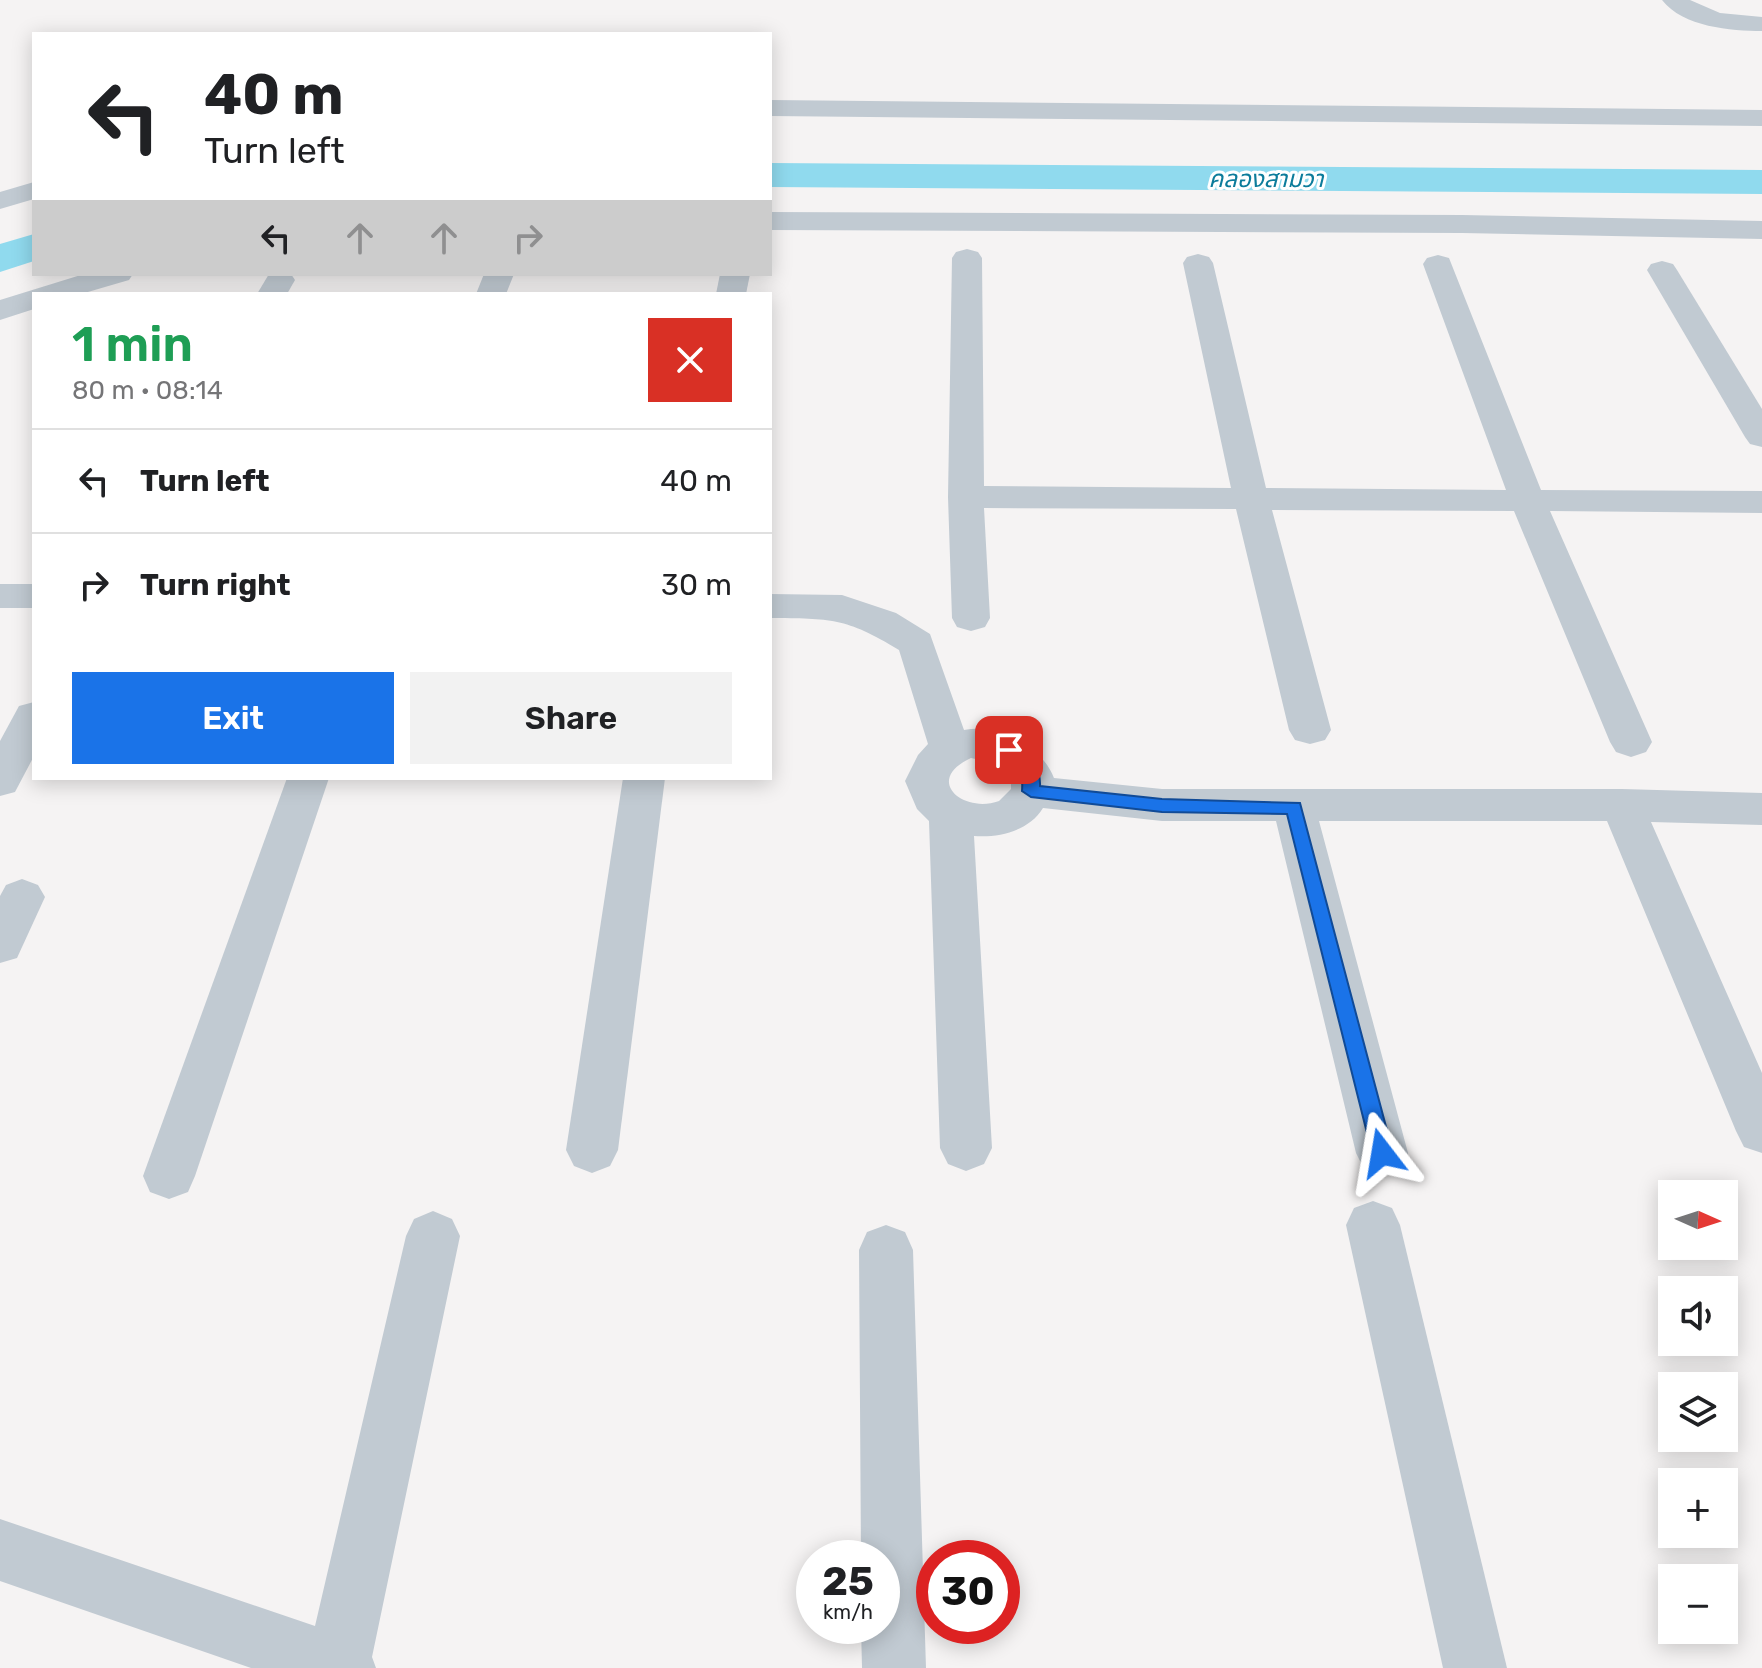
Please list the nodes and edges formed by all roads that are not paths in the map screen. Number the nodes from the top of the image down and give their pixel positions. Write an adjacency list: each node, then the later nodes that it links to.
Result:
1 (1674, 0): 2 (street)
2 (1762, 24)
3 (772, 108): 4 (street)
4 (1762, 118)
5 (32, 191): 6 (street)
6 (0, 201)
7 (772, 221): 8 (street)
8 (1762, 230)
9 (967, 258): 18 (street)
10 (1198, 263): 19 (street)
11 (1438, 264): 20 (street)
12 (1662, 270): 17 (street)
13 (111, 276): 14 (street)
14 (54, 292)
15 (32, 299): 16 (street)
16 (0, 311)
17 (1762, 437)
18 (966, 497): 19 (street); 25 (street)
19 (1251, 499): 20 (street); 27 (street)
20 (1528, 501): 21 (street); 28 (street)
21 (1762, 502)
22 (0, 596): 23 (street)
23 (32, 596)
24 (772, 606): 29 (street)
25 (971, 618)
26 (32, 720): 32 (street)
27 (1310, 730)
28 (1631, 742)
29 (950, 749): 33 (street); 37 (street)
30 (307, 780): 44 (street)
31 (644, 780): 42 (street)
32 (0, 781)
33 (1031, 791): 35 (street); 37 (street)
34 (1622, 805): 35 (street); 36 (street); 40 (street)
35 (1294, 807): 43 (street)
36 (1762, 809)
37 (951, 814): 41 (street)
38 (22, 897): 39 (street)
39 (0, 945)
40 (1762, 1131)
41 (966, 1148)
42 (592, 1150)
43 (1382, 1153)
44 (169, 1176)
45 (1373, 1225): 52 (street)
46 (433, 1236): 49 (street)
47 (886, 1250): 51 (street)
48 (0, 1550): 49 (street)
49 (337, 1668): 50 (street)
50 (344, 1668)
51 (894, 1668)
52 (1475, 1668)

